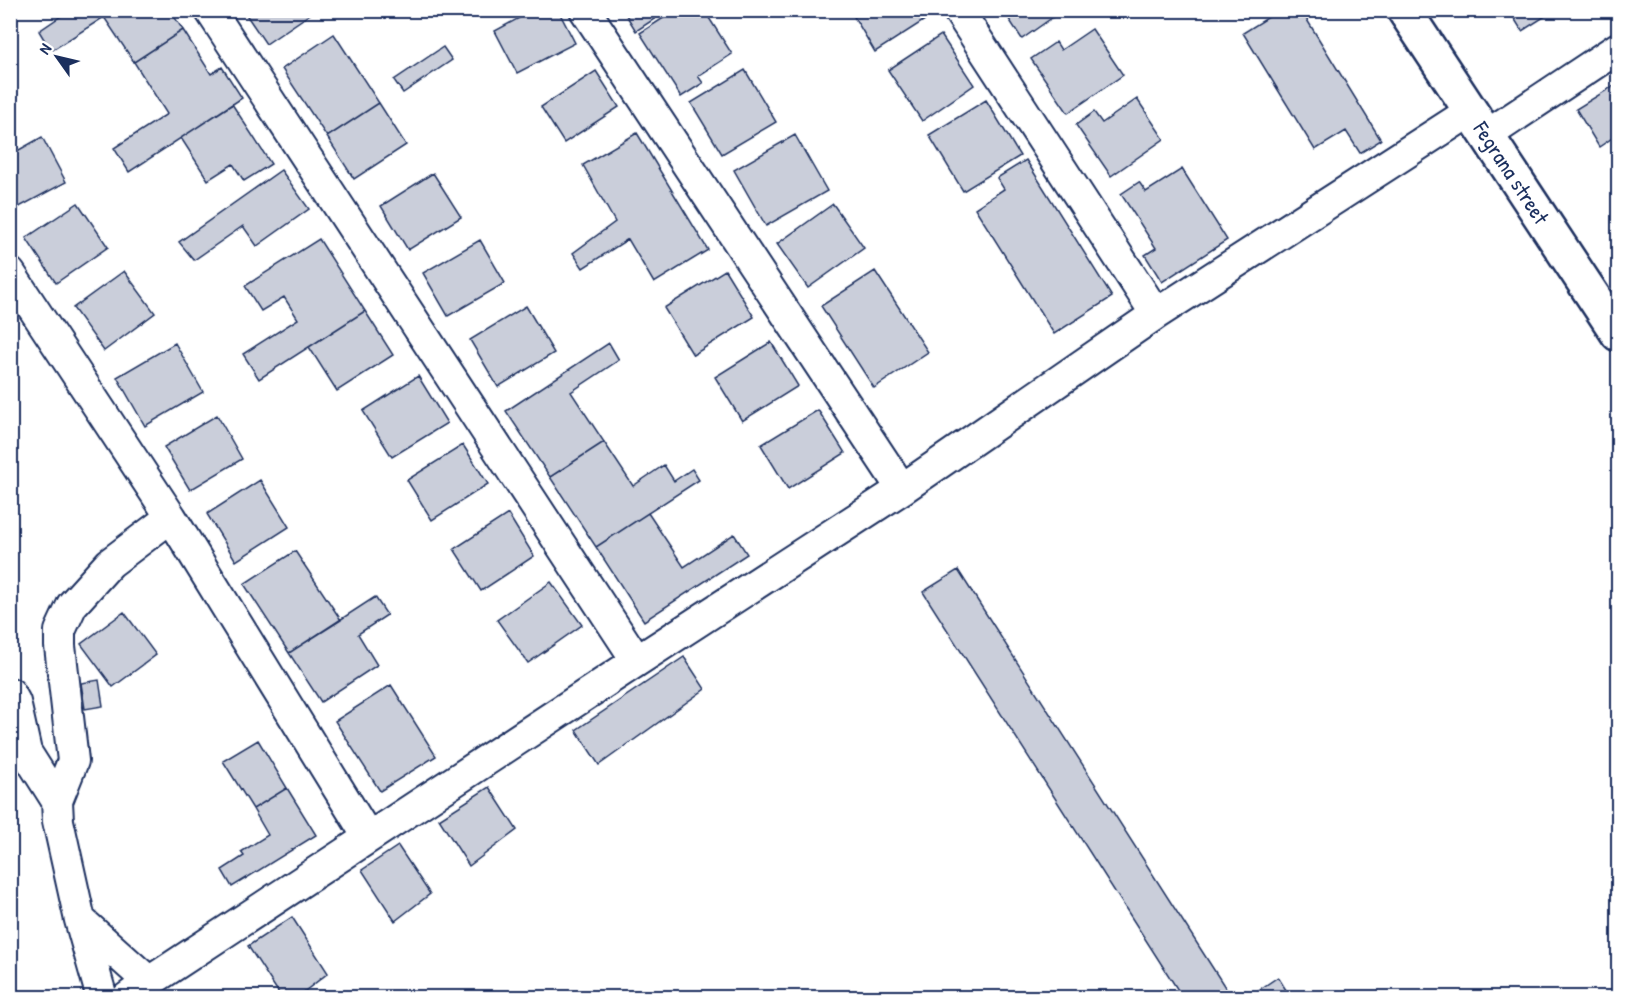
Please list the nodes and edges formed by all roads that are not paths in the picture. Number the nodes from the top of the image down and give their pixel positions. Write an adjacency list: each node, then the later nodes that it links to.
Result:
1 (210, 10): 12 (street)
2 (585, 10): 10 (street)
3 (958, 10): 8 (street)
4 (1404, 10): 6 (street, Fegrana street)
5 (1618, 48): 6 (street)
6 (1479, 123): 8 (street); 9 (street, Fegrana street)
7 (10, 273): 11 (street)
8 (1156, 314): 10 (street)
9 (1618, 334)
10 (902, 489): 12 (street)
11 (171, 517): 14 (street); 15 (street)
12 (637, 661): 15 (street)
13 (10, 693): 14 (street)
14 (57, 801): 16 (street)
15 (368, 837): 17 (street)
16 (80, 920): 17 (street); 18 (street)
17 (138, 990)
18 (102, 998)

